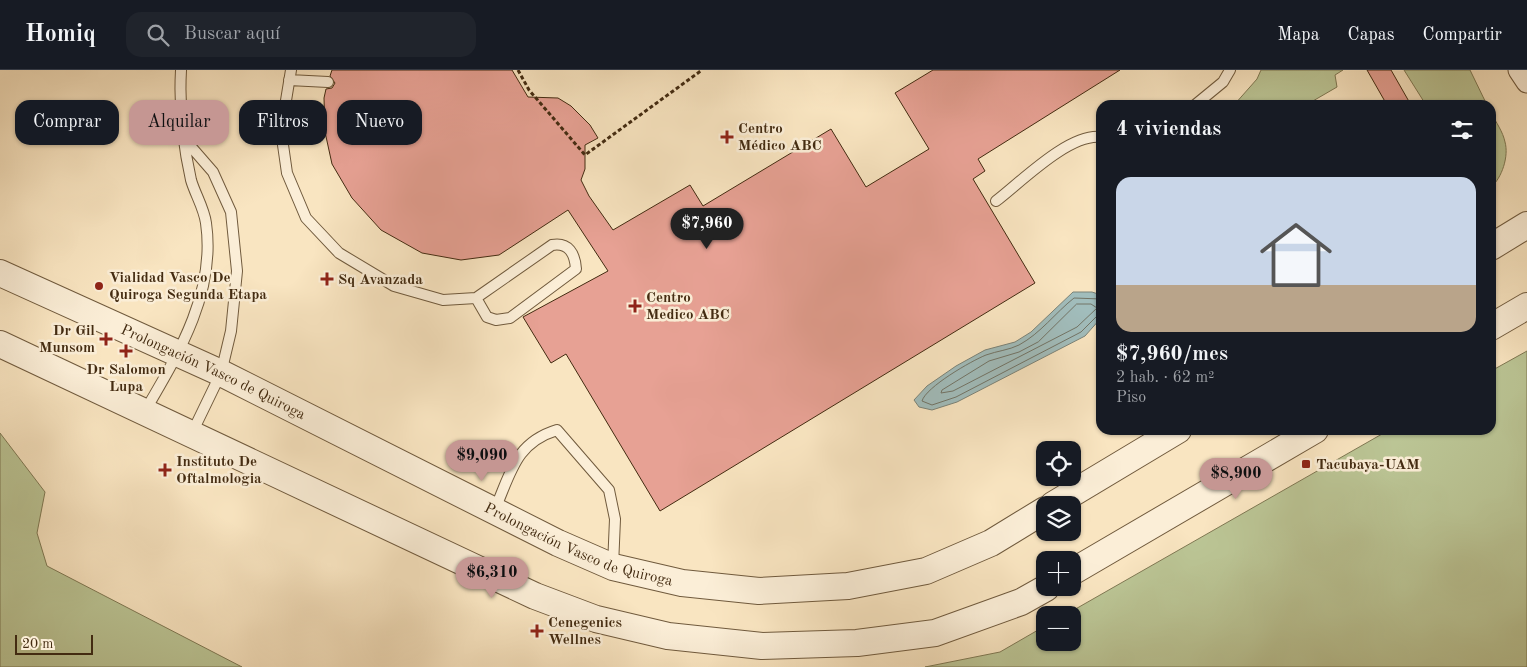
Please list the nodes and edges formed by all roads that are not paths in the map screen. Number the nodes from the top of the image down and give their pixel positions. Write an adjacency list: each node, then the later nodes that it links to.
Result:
1 (181, 70): 7 (lane)
2 (1230, 70): 8 (lane)
3 (1519, 70): 6 (street)
4 (290, 75): 5 (lane); 16 (lane)
5 (328, 82)
6 (1527, 82)
7 (179, 100)
8 (1201, 100)
9 (1096, 136): 12 (lane)
10 (187, 145): 20 (lane)
11 (190, 145): 21 (lane)
12 (996, 201)
13 (1527, 225): 14 (street)
14 (1496, 244)
15 (0, 273): 20 (street, Prolongación Vasco de Quiroga)
16 (476, 298): 16 (lane)
17 (1527, 306): 18 (street)
18 (1496, 324)
19 (0, 344): 22 (street)
20 (179, 354): 21 (street, Prolongación Vasco de Quiroga); 22 (lane)
21 (221, 373): 23 (lane); 27 (street, Prolongación Vasco de Quiroga)
22 (145, 410): 23 (street)
23 (192, 433): 31 (street)
24 (1170, 435): 26 (street)
25 (1304, 435): 30 (street)
26 (1068, 496)
27 (494, 511): 29 (street, Prolongación Vasco de Quiroga); 29 (lane)
28 (1036, 515): 29 (street, Prolongación Vasco de Quiroga)
29 (613, 567)
30 (1081, 567)
31 (1036, 594)

